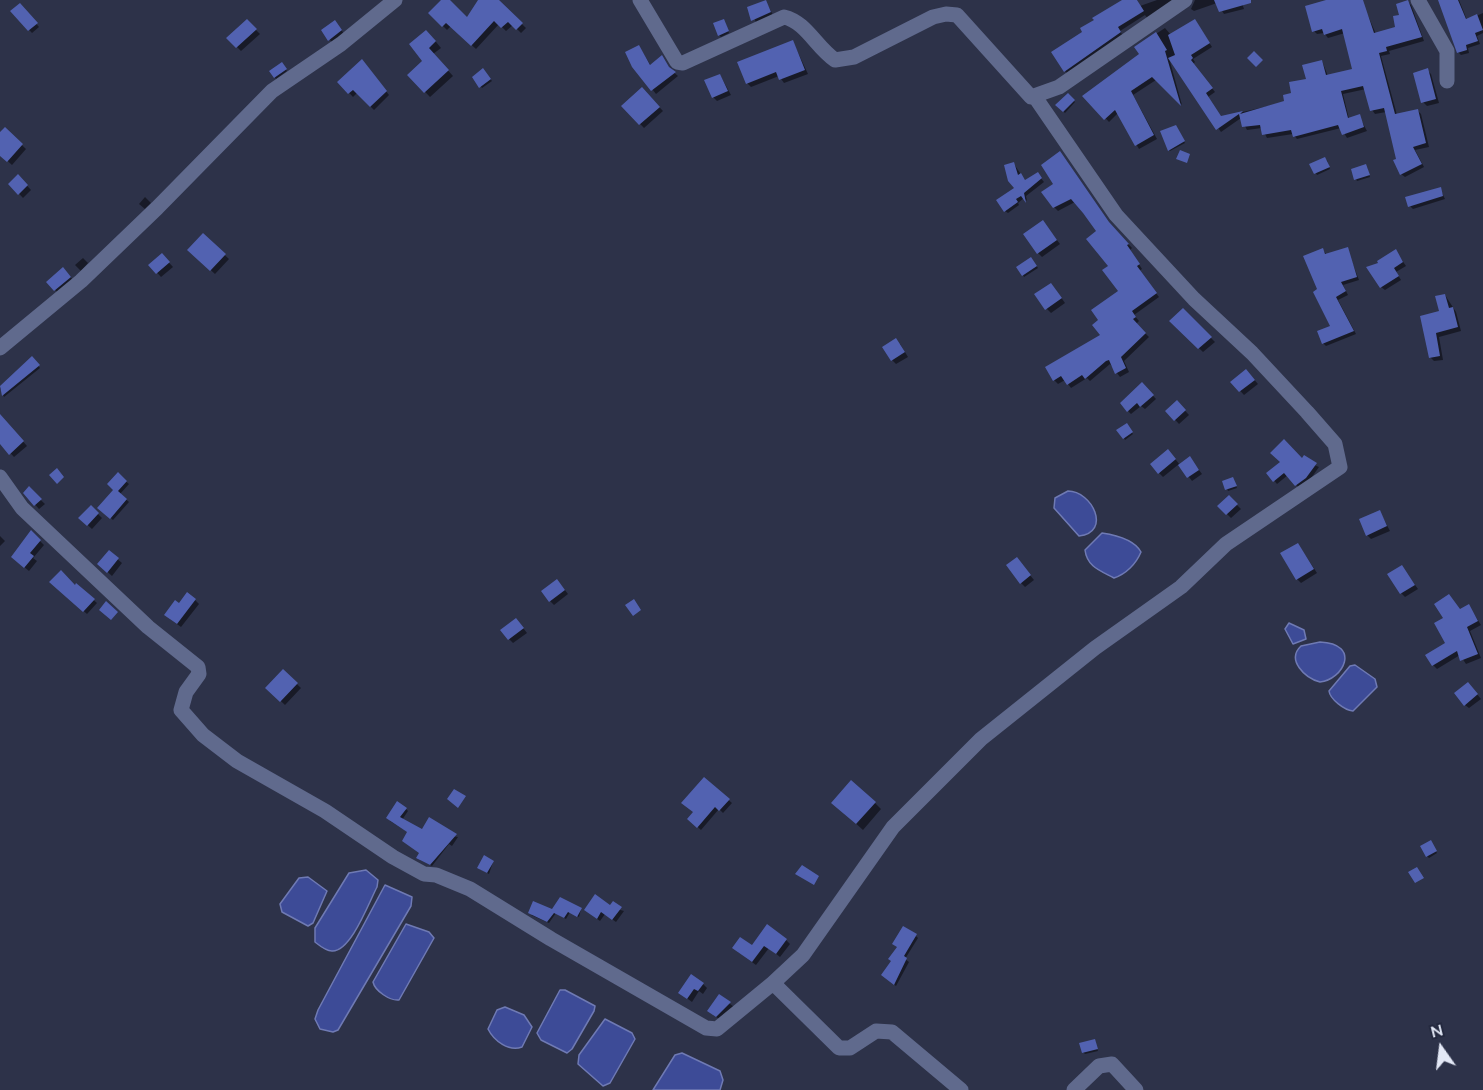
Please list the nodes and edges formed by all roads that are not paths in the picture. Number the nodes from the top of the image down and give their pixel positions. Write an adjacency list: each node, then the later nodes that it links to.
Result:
1 (395, 0): 7 (street)
2 (640, 0): 6 (street)
3 (1185, 0): 6 (street)
4 (1418, 0): 5 (street)
5 (1447, 81)
6 (1035, 97): 9 (street)
7 (0, 348)
8 (0, 477): 9 (street)
9 (773, 983): 10 (street)
10 (961, 1090)
11 (1074, 1090): 12 (street)
12 (1136, 1090)

